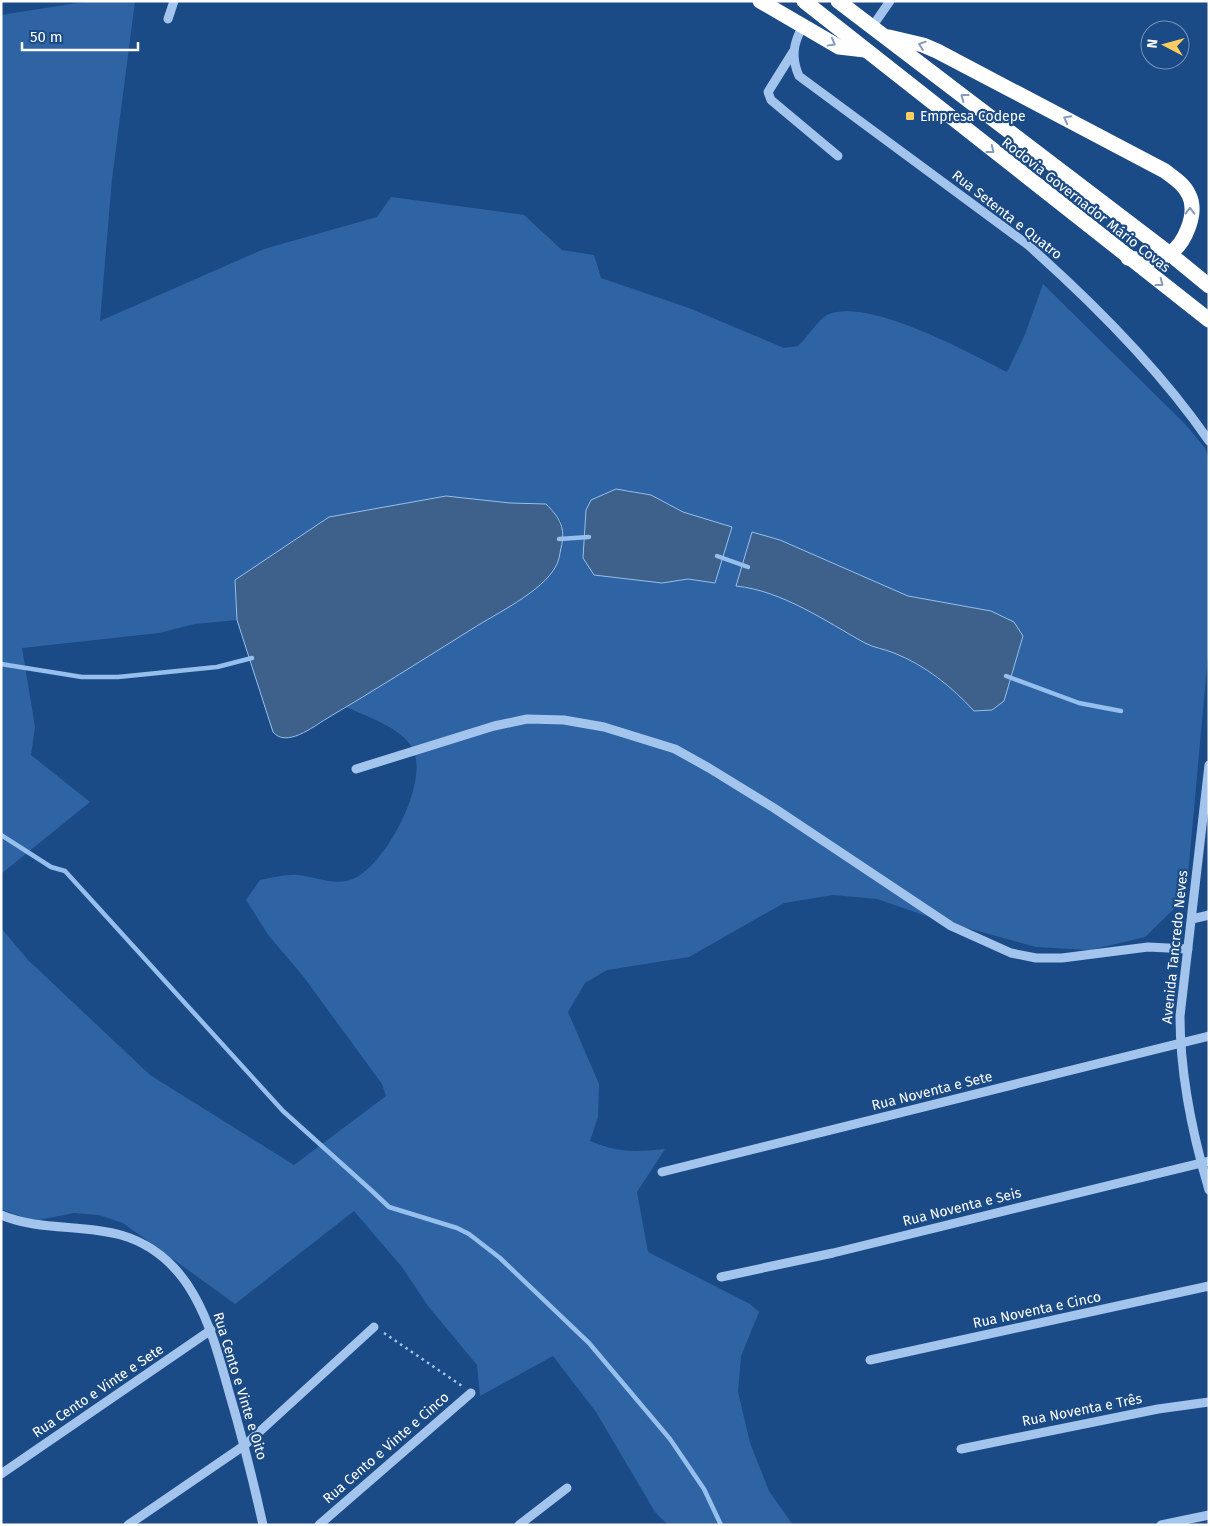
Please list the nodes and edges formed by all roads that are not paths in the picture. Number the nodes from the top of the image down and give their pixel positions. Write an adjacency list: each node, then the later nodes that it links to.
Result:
1 (174, 1): 6 (street)
2 (760, 1): 7 (highway)
3 (804, 1): 10 (highway, Rodovia Governador Mário Covas)
4 (838, 1): 8 (highway, Rodovia Governador Mário Covas)
5 (890, 1): 8 (street)
6 (168, 19)
7 (802, 26): 10 (highway, one-way to 10); 11 (street)
8 (872, 27): 9 (highway, Rodovia Governador Mário Covas)
9 (885, 36): 13 (highway, Rodovia Governador Mário Covas, one-way to 9); 13 (highway, one-way to 9)
10 (865, 50): 14 (highway, Rodovia Governador Mário Covas, one-way to 14)
11 (793, 52): 12 (street); 17 (street, Rua Setenta e Quatro)
12 (838, 156)
13 (1170, 254): 14 (highway); 15 (highway, Rodovia Governador Mário Covas)
14 (1128, 258): 16 (highway, Rodovia Governador Mário Covas, one-way to 16)
15 (1209, 286)
16 (1209, 320)
17 (1209, 441)
18 (1209, 765): 20 (street, Avenida Tancredo Neves)
19 (356, 769): 23 (street)
20 (1208, 792): 22 (street, Avenida Tancredo Neves)
21 (1209, 915): 22 (street)
22 (1192, 919): 23 (street, Avenida Tancredo Neves)
23 (1188, 949): 25 (street, Avenida Tancredo Neves)
24 (1209, 1036): 25 (street, Rua Noventa e Sete)
25 (1180, 1044): 26 (street, Avenida Tancredo Neves); 27 (street, Rua Noventa e Sete)
26 (1205, 1162): 28 (street, Avenida Tancredo Neves); 30 (street, Rua Noventa e Seis)
27 (662, 1172)
28 (1209, 1190)
29 (1, 1215): 33 (street, Rua Cento e Vinte e Oito)
30 (721, 1277)
31 (1209, 1286): 34 (street, Rua Noventa e Cinco)
32 (374, 1327): 37 (street)
33 (211, 1330): 37 (street, Rua Cento e Vinte e Oito); 39 (street, Rua Cento e Vinte e Sete)
34 (870, 1360)
35 (471, 1393): 44 (street, Rua Cento e Vinte e Cinco)
36 (1209, 1402): 38 (street, Rua Noventa e Três)
37 (245, 1445): 42 (street); 43 (street, Rua Cento e Vinte e Oito)
38 (961, 1449)
39 (1, 1474)
40 (567, 1488): 45 (street)
41 (1209, 1515): 46 (street)
42 (128, 1525)
43 (263, 1525)
44 (319, 1525)
45 (518, 1525)
46 (1161, 1525)

